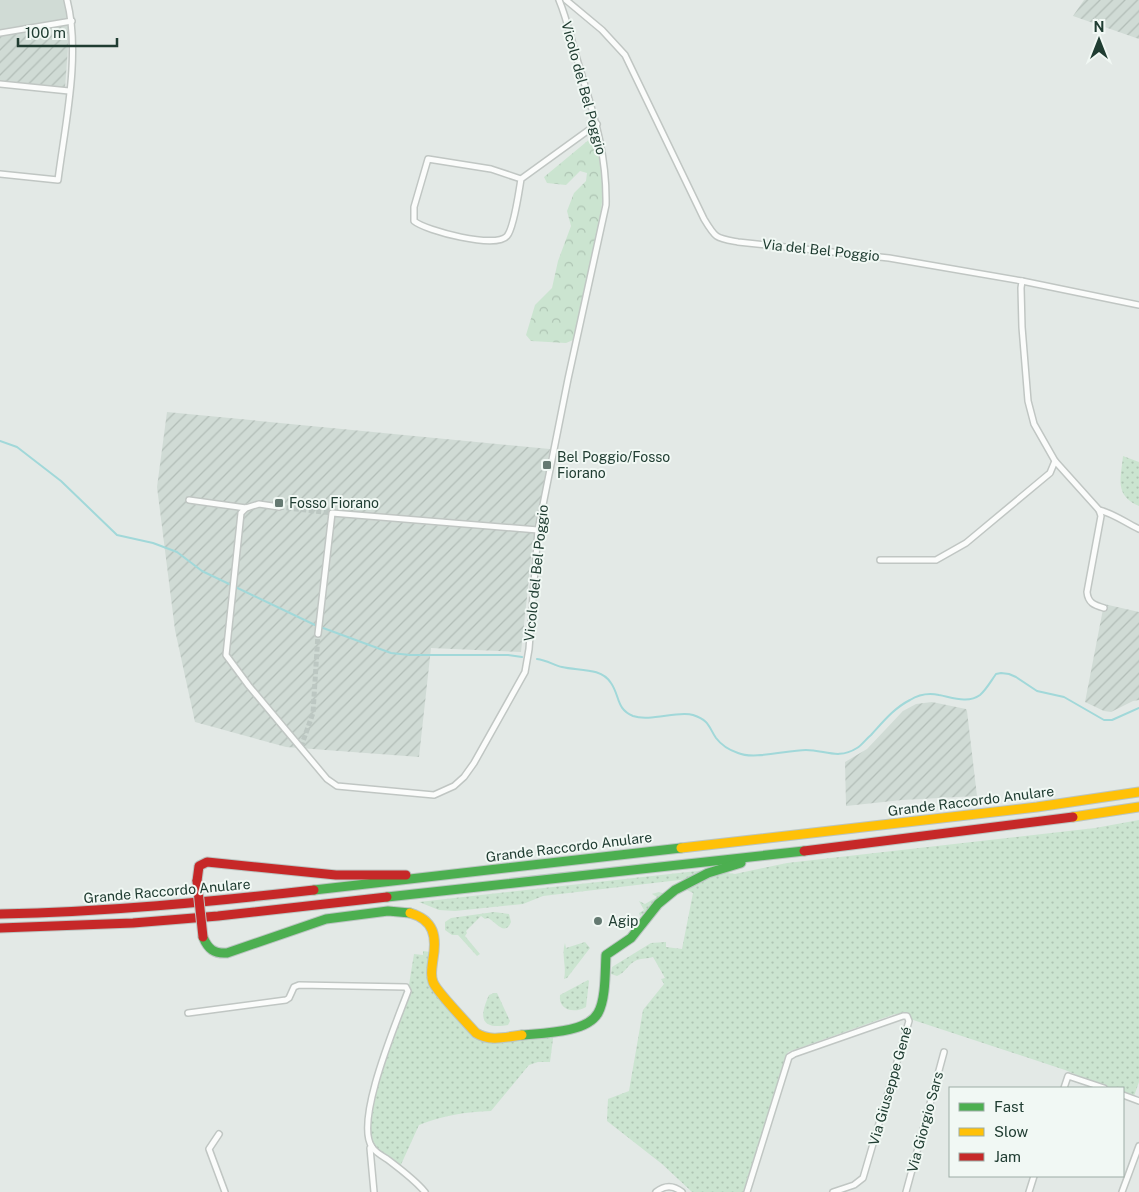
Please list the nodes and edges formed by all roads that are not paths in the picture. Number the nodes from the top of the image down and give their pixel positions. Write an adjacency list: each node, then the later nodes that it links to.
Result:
1 (67, 0): 4 (street)
2 (559, 0): 8 (street, Vicolo del Bel Poggio)
3 (566, 0): 11 (street, Via del Bel Poggio)
4 (72, 21): 5 (street); 7 (street)
5 (0, 33)
6 (0, 84): 7 (street)
7 (69, 91): 9 (street)
8 (597, 124): 10 (street); 19 (street, Vicolo del Bel Poggio)
9 (0, 174)
10 (521, 179): 10 (street)
11 (1022, 281): 12 (street, Via del Bel Poggio); 13 (street)
12 (1139, 306)
13 (1054, 461): 17 (street); 20 (street)
14 (189, 500): 16 (street)
15 (279, 506): 16 (street)
16 (246, 508): 19 (street, Vicolo del Bel Poggio)
17 (1099, 510): 18 (street); 21 (street)
18 (1139, 529)
19 (538, 530): 22 (street)
20 (880, 560)
21 (1104, 608)
22 (318, 634)
23 (1139, 792): 26 (highway, Grande Raccordo Anulare)
24 (1139, 807): 25 (highway, Grande Raccordo Anulare)
25 (787, 853): 26 (highway, bridge); 28 (highway, Grande Raccordo Anulare)
26 (454, 874): 27 (highway, Grande Raccordo Anulare)
27 (0, 914)
28 (0, 928)
29 (188, 1013): 37 (street)
30 (944, 1052): 46 (street, Via Giorgio Sars)
31 (1064, 1087): 32 (street)
32 (1101, 1087)
33 (1124, 1095): 34 (street)
34 (1139, 1101)
35 (219, 1134): 39 (street)
36 (1139, 1146): 48 (street)
37 (372, 1147): 40 (street); 41 (street)
38 (1034, 1177): 47 (street)
39 (226, 1192)
40 (374, 1192)
41 (424, 1192)
42 (656, 1192): 43 (street)
43 (682, 1192)
44 (747, 1192): 45 (street, Via Giuseppe Gené)
45 (833, 1192)
46 (906, 1192)
47 (1029, 1192)
48 (1122, 1192)

